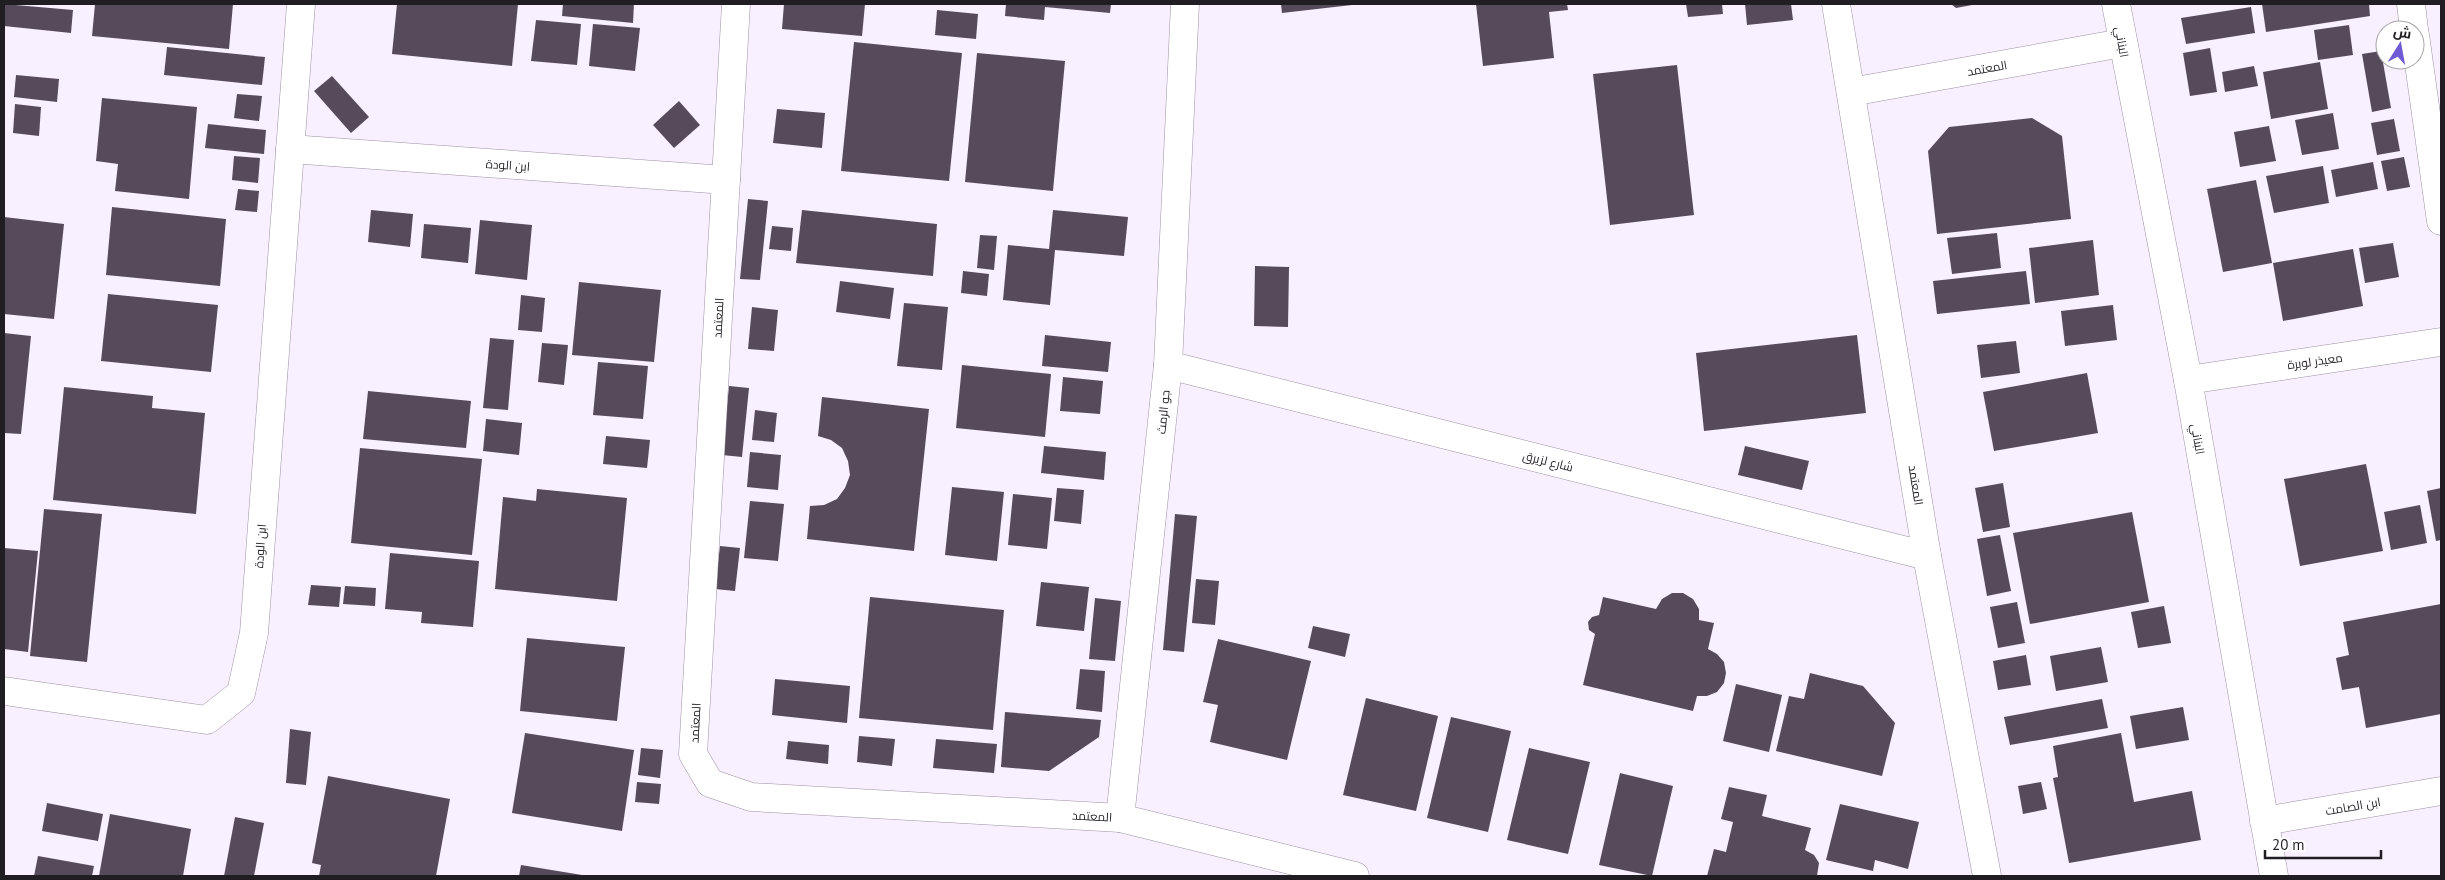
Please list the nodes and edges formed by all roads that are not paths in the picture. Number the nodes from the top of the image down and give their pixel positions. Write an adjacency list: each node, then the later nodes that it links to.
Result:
1 (301, 4): 11 (street, ابن الودة)
2 (736, 4): 12 (street, المعتمد)
3 (1185, 4): 15 (street, جو الرمث)
4 (1836, 4): 10 (street, المعتمد)
5 (2116, 4): 8 (street, البناني)
6 (2411, 4): 7 (street)
7 (2413, 20)
8 (2122, 43): 10 (street, المعتمد); 16 (street, البناني)
9 (2420, 70): 13 (street)
10 (1851, 92): 17 (street, المعتمد)
11 (290, 149): 12 (street, ابن الودة); 18 (street, ابن الودة)
12 (726, 180): 20 (street, المعتمد)
13 (2441, 221)
14 (2441, 342): 16 (street, معيذر لوبرة)
15 (1168, 365): 17 (street, شارع لزيرق); 20 (street, جو الرمث)
16 (2188, 380): 21 (street, البناني)
17 (1927, 556): 23 (street, المعتمد)
18 (4, 691)
19 (2441, 791): 21 (street, ابن الصامت)
20 (1120, 818): 22 (street, المعتمد)
21 (2264, 821): 24 (street, البناني)
22 (1355, 876)
23 (1987, 876)
24 (2274, 876)

